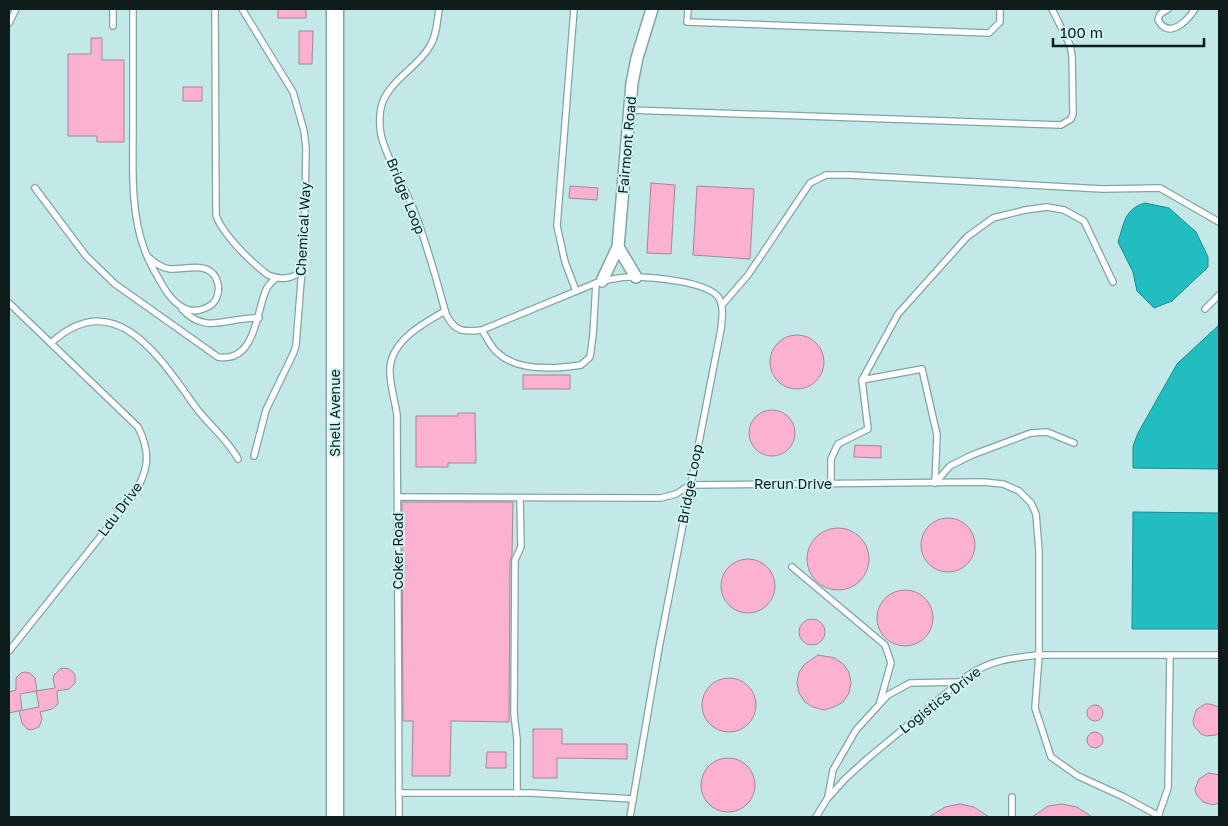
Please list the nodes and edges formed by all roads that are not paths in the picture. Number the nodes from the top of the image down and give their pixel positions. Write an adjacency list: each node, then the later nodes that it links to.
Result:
1 (16, 9): 15 (lane)
2 (113, 9): 16 (lane)
3 (133, 9): 21 (lane)
4 (215, 9): 24 (lane)
5 (242, 9): 22 (lane, Chemical Way)
6 (335, 9): 59 (street, Shell Avenue)
7 (438, 9): 33 (lane, Bridge Loop)
8 (574, 9): 27 (lane)
9 (652, 9): 17 (street, Fairmont Road)
10 (688, 9): 11 (lane)
11 (1000, 9)
12 (1052, 9): 17 (lane)
13 (1168, 9): 14 (lane)
14 (1195, 9)
15 (9, 23)
16 (113, 26)
17 (630, 110): 20 (street, Fairmont Road)
18 (35, 188): 34 (lane)
19 (1219, 222): 30 (lane)
20 (618, 248): 23 (street); 25 (street, Fairmont Road)
21 (147, 256): 31 (lane); 31 (lane)
22 (303, 267): 24 (lane); 39 (lane, Chemical Way)
23 (636, 277): 25 (lane, Bridge Loop); 30 (lane, Bridge Loop)
24 (276, 278): 34 (lane)
25 (599, 282): 27 (lane, Bridge Loop); 35 (lane)
26 (1113, 282): 37 (lane)
27 (576, 290): 35 (lane, Bridge Loop)
28 (1219, 295): 32 (lane)
29 (9, 303): 36 (lane, Ldu Drive)
30 (722, 306): 43 (lane, Bridge Loop)
31 (181, 308): 34 (lane)
32 (1205, 309)
33 (445, 311): 35 (lane, Bridge Loop); 44 (lane, Coker Road)
34 (258, 318)
35 (482, 330)
36 (51, 343): 40 (lane); 47 (lane, Ldu Drive)
37 (862, 380): 41 (lane); 42 (lane)
38 (1074, 443): 41 (lane)
39 (254, 456)
40 (238, 459)
41 (935, 483): 42 (lane, Rerun Drive); 48 (lane, Rerun Drive)
42 (831, 484): 43 (lane, Rerun Drive)
43 (690, 485): 45 (lane, Rerun Drive); 56 (lane, Bridge Loop)
44 (398, 497): 45 (lane, Rerun Drive); 53 (lane, Coker Road)
45 (520, 498): 54 (lane)
46 (792, 567): 52 (lane)
47 (9, 651)
48 (1039, 655): 49 (lane, Logistics Drive); 51 (lane, Logistics Drive); 58 (lane, Rerun Drive)
49 (1170, 655): 50 (lane, Logistics Drive); 58 (lane)
50 (1219, 655)
51 (960, 682): 52 (lane); 57 (lane, Logistics Drive)
52 (880, 704): 57 (lane)
53 (399, 793): 54 (lane); 60 (lane, Coker Road)
54 (517, 793): 56 (lane)
55 (1012, 797): 63 (lane)
56 (633, 799): 61 (lane, Bridge Loop)
57 (827, 799): 62 (lane, Logistics Drive)
58 (1159, 816)
59 (335, 817)
60 (399, 817)
61 (630, 817)
62 (816, 817)
63 (1012, 817)

